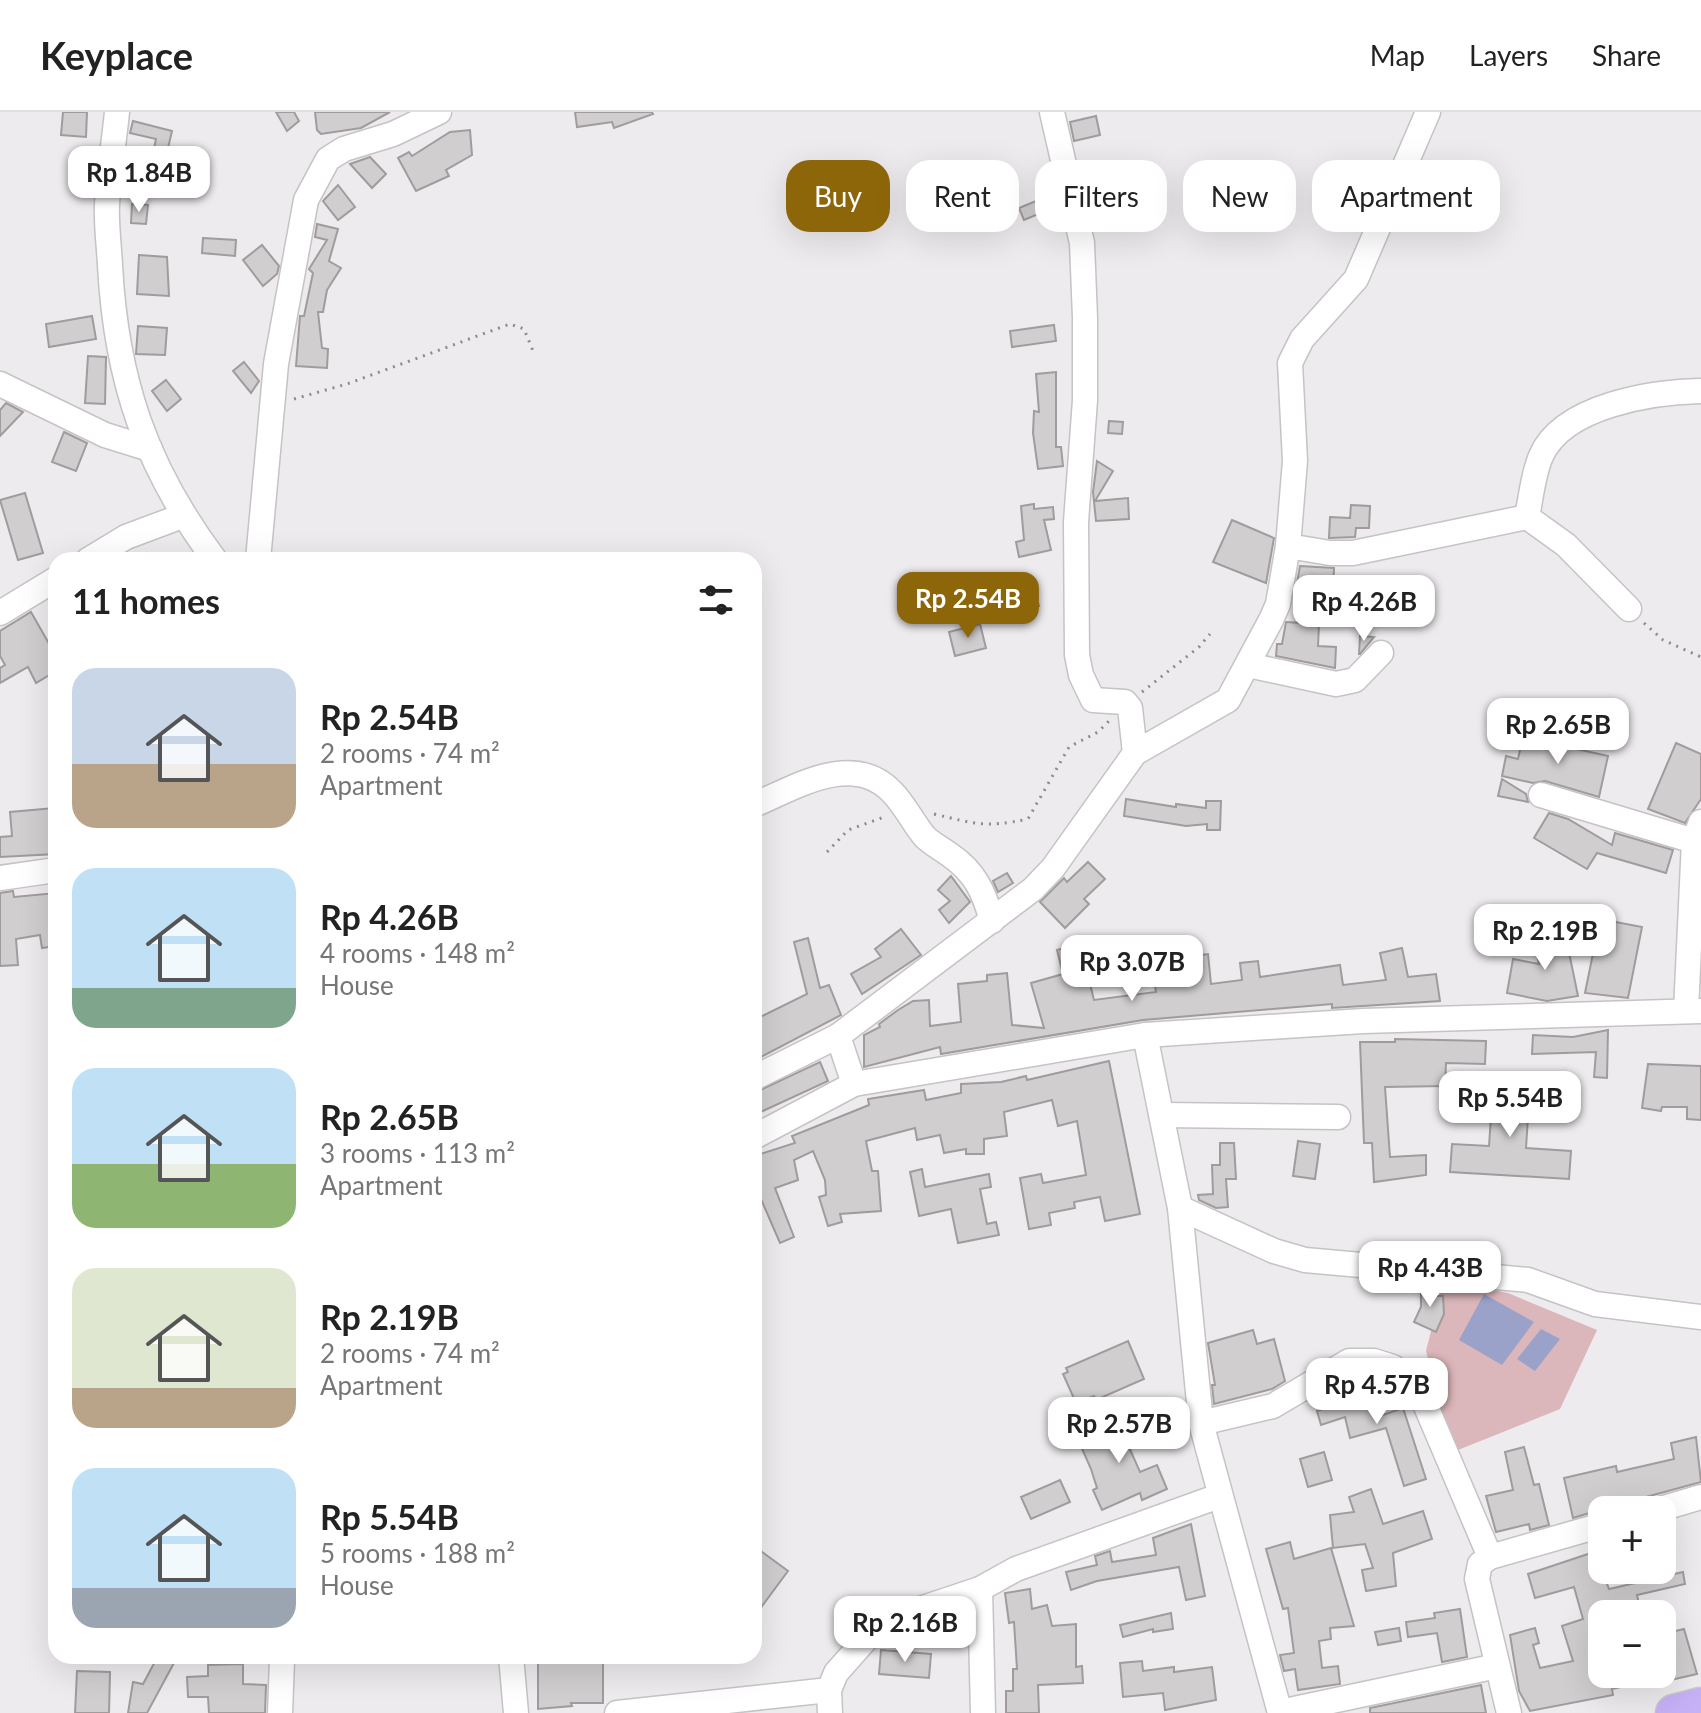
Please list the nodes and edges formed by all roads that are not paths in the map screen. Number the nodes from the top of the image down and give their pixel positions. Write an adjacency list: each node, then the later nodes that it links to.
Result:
1 (117, 112): 7 (street)
2 (439, 112): 13 (street)
3 (1052, 112): 19 (street)
4 (1428, 112): 10 (street)
5 (0, 384): 7 (street)
6 (1701, 391): 9 (street)
7 (150, 449): 8 (street)
8 (182, 516): 11 (street); 12 (street)
9 (1527, 517): 10 (street); 15 (street)
10 (1288, 546): 18 (street)
11 (101, 552)
12 (209, 552)
13 (259, 552)
14 (48, 584): 16 (street)
15 (1629, 609)
16 (0, 613)
17 (1381, 653): 18 (street)
18 (1248, 665): 19 (street)
19 (1135, 753): 25 (street)
20 (1541, 795): 22 (street)
21 (762, 802): 25 (street)
22 (1697, 832): 26 (street)
23 (48, 871): 24 (street)
24 (0, 878)
25 (992, 921): 28 (street)
26 (1694, 1011): 27 (street)
27 (1145, 1035): 30 (street); 31 (street)
28 (838, 1036): 29 (street); 30 (street)
29 (762, 1074)
30 (854, 1084): 33 (street)
31 (1163, 1115): 32 (street); 34 (street)
32 (1338, 1117)
33 (762, 1133)
34 (1180, 1208): 35 (street); 36 (street)
35 (1701, 1317)
36 (1201, 1423): 37 (street); 41 (street)
37 (1219, 1496): 42 (street); 48 (street)
38 (1701, 1497): 39 (street)
39 (1676, 1504)
40 (1588, 1529): 41 (street)
41 (1490, 1557): 45 (street)
42 (980, 1589): 46 (street); 52 (street)
43 (282, 1664): 49 (street)
44 (512, 1664): 50 (street)
45 (1497, 1666): 48 (street); 53 (street)
46 (829, 1702): 51 (street)
47 (1701, 1706): 54 (highway)
48 (1280, 1712)
49 (280, 1713)
50 (516, 1713)
51 (617, 1713)
52 (983, 1713)
53 (1509, 1713)
54 (1674, 1713)

